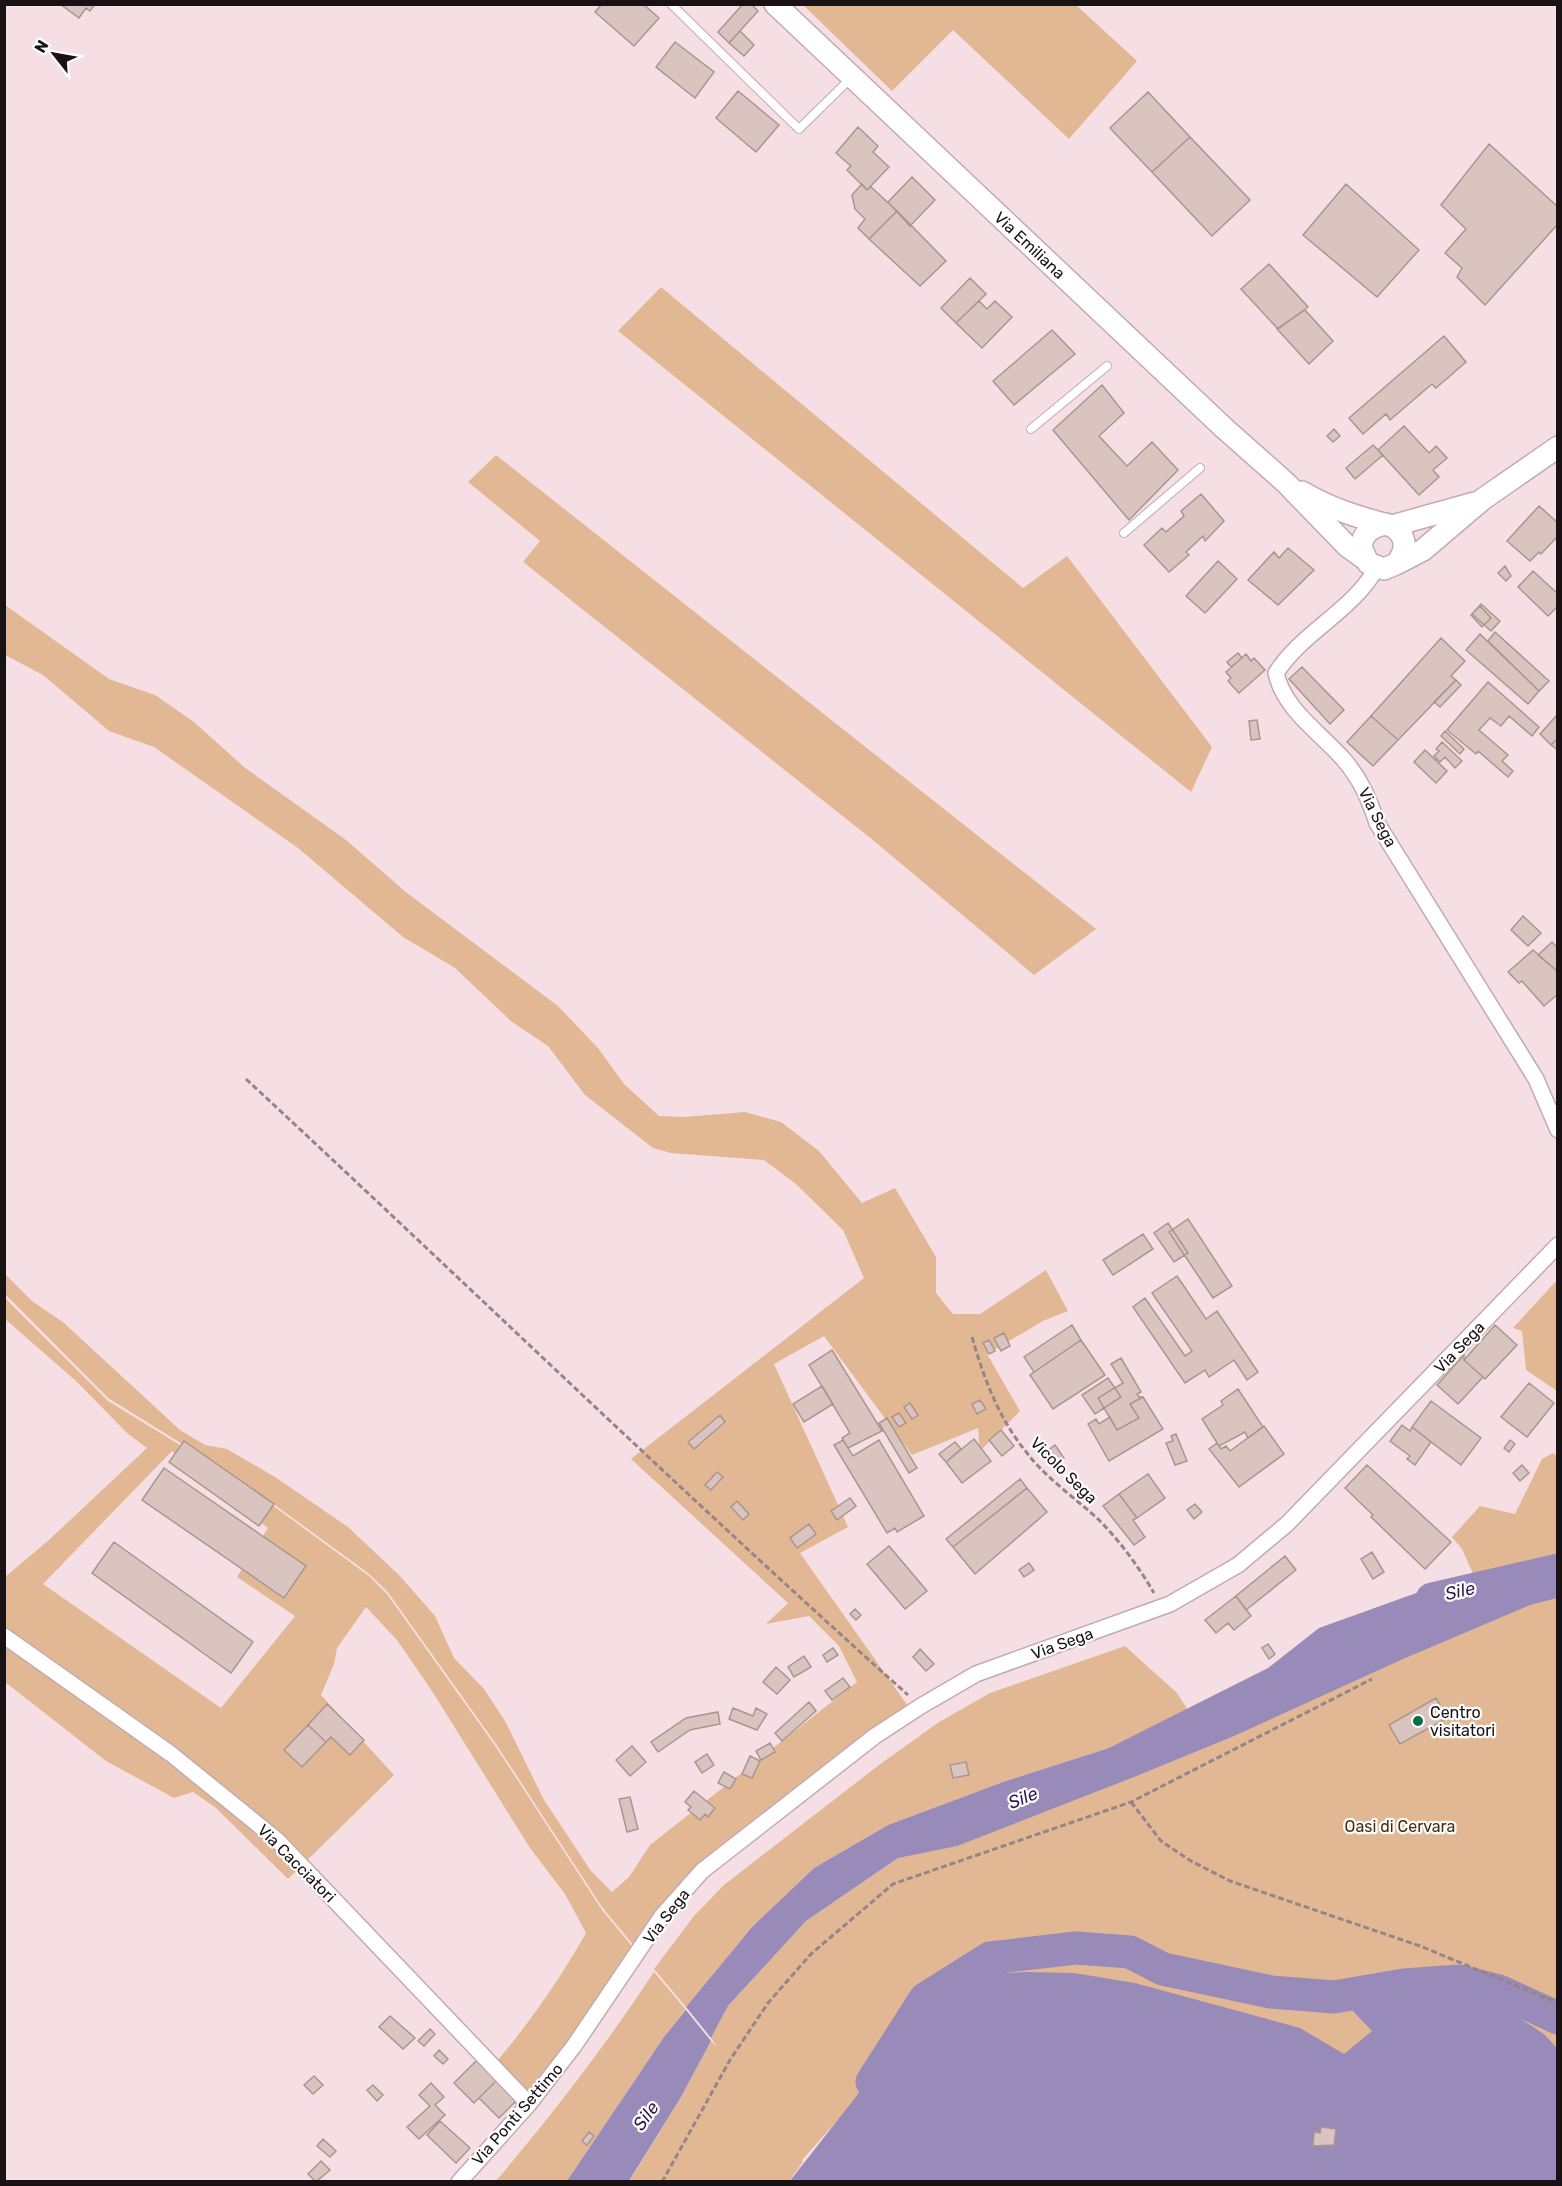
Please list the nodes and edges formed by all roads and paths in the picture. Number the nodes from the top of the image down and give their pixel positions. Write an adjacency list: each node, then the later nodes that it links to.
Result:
1 (671, 4): 3 (lane)
2 (775, 4): 3 (main road, Via Emiliana)
3 (852, 77): 8 (main road, Via Emiliana)
4 (1107, 366): 5 (lane)
5 (1031, 429)
6 (1557, 447): 9 (main road)
7 (1200, 468): 11 (lane)
8 (1286, 483): 10 (main road, Via Emiliana); 12 (main road, Via Emiliana)
9 (1484, 500): 10 (main road); 12 (main road)
10 (1389, 525): 12 (main road); 12 (main road)
11 (1124, 533)
12 (1379, 564): 14 (street, Via Sega)
13 (246, 1079): 20 (path)
14 (1557, 1130)
15 (1557, 1245): 17 (street, Via Sega)
16 (972, 1337): 17 (path, Vicolo Sega)
17 (1162, 1607): 20 (street, Via Sega)
18 (4, 1636): 24 (street, Via Cacciatori)
19 (1372, 1679): 21 (path)
20 (921, 1706): 23 (street, Via Sega)
21 (1131, 1802): 22 (path); 26 (path)
22 (1557, 2003)
23 (574, 2046): 24 (street, Via Ponti Settimo)
24 (529, 2104): 25 (street, Via Ponti Settimo)
25 (459, 2181)
26 (662, 2181)

